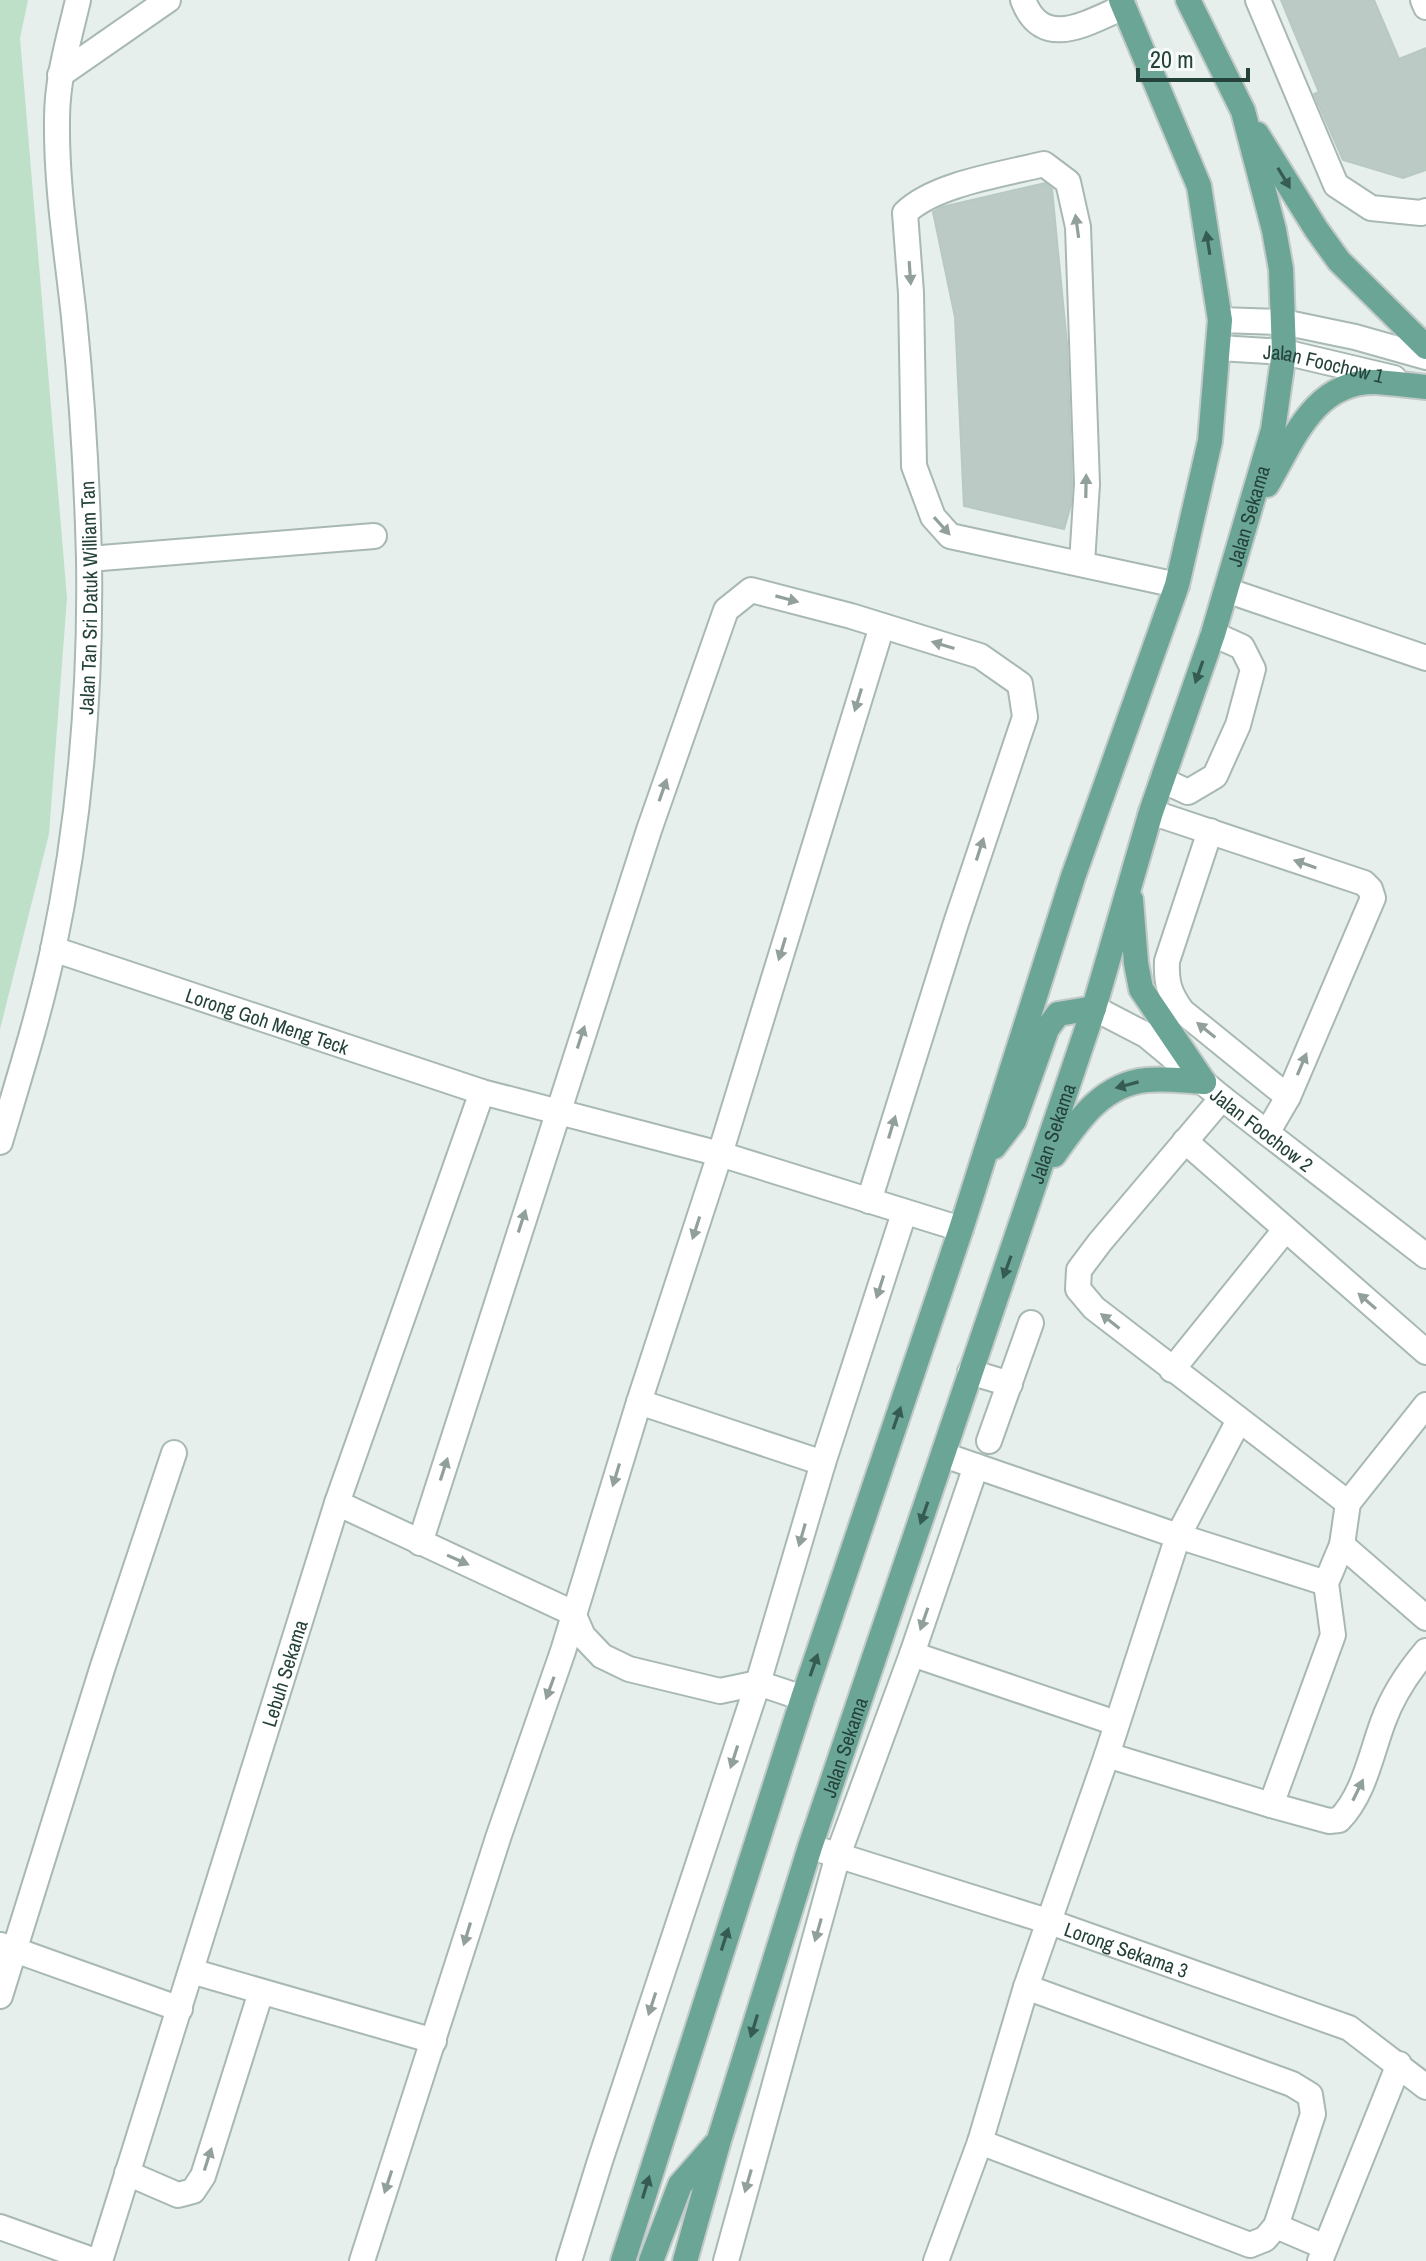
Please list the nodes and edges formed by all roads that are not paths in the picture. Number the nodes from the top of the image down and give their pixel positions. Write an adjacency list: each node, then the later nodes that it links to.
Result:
1 (78, 0): 9 (street, Jalan Tan Sri Datuk William Tan)
2 (168, 0): 9 (street)
3 (1023, 0): 7 (street)
4 (1188, 0): 10 (main road, Jalan Sekama)
5 (1258, 0): 11 (street)
6 (1423, 0): 8 (street)
7 (1123, 3): 12 (main road, one-way to 7)
8 (1426, 7)
9 (60, 75): 21 (street, Jalan Tan Sri Datuk William Tan)
10 (1243, 111): 13 (main road, Jalan Sekama); 14 (main road, one-way to 14)
11 (1426, 211)
12 (1220, 320): 13 (street, Jalan Foochow 1); 15 (main road)
13 (1283, 322): 16 (main road, Jalan Sekama); 17 (street, Jalan Foochow 1)
14 (1426, 347)
15 (1219, 348): 16 (street, Jalan Foochow 1); 23 (main road)
16 (1284, 352): 18 (street, Jalan Foochow 1); 19 (main road, Jalan Sekama)
17 (1426, 357)
18 (1426, 386): 19 (main road)
19 (1248, 518): 24 (main road, Jalan Sekama)
20 (374, 536): 21 (street)
21 (89, 559): 32 (street, Jalan Tan Sri Datuk William Tan)
22 (1082, 563): 22 (street, one-way to 22); 23 (street)
23 (1177, 585): 43 (main road)
24 (1226, 590): 26 (main road, Jalan Sekama); 27 (street)
25 (882, 626): 38 (street, one-way to 25); 42 (street, one-way to 42); 44 (street, one-way to 25)
26 (1213, 634): 28 (main road, Jalan Sekama, one-way to 28); 28 (street)
27 (1426, 658)
28 (1162, 780): 29 (main road, Jalan Sekama)
29 (1151, 812): 30 (street); 31 (main road, Jalan Sekama)
30 (1210, 831): 36 (street, one-way to 30); 36 (street, one-way to 30)
31 (1130, 885): 33 (main road, Jalan Sekama); 34 (main road)
32 (53, 949): 35 (street, Lorong Goh Meng Teck); 41 (street, Jalan Tan Sri Datuk William Tan)
33 (1094, 1008): 34 (street, Jalan Foochow 2); 43 (main road); 46 (main road, Jalan Sekama)
34 (1204, 1082): 37 (street, Jalan Foochow 2); 46 (main road, one-way to 46)
35 (482, 1092): 38 (street, Lorong Goh Meng Teck); 63 (street, Lebuh Sekama)
36 (1288, 1097): 39 (street)
37 (1222, 1098): 39 (street, Jalan Foochow 2); 40 (street)
38 (557, 1112): 42 (street, Lorong Goh Meng Teck); 66 (street, one-way to 38)
39 (1267, 1133): 49 (street, Jalan Foochow 2)
40 (1185, 1141): 48 (street); 52 (street, one-way to 40)
41 (0, 1142)
42 (720, 1154): 44 (street, Lorong Goh Meng Teck); 55 (street, one-way to 55)
43 (981, 1165): 47 (main road)
44 (869, 1201): 45 (street, Lorong Goh Meng Teck)
45 (904, 1213): 47 (street, Lorong Goh Meng Teck); 61 (street, one-way to 61)
46 (1024, 1220): 53 (main road, Jalan Sekama, one-way to 53)
47 (961, 1229): 74 (main road, one-way to 47)
48 (1285, 1230): 51 (street, one-way to 48); 52 (street)
49 (1426, 1256)
50 (1031, 1323): 54 (street)
51 (1426, 1352)
52 (1172, 1370): 57 (street)
53 (970, 1372): 54 (street); 60 (main road, Jalan Sekama)
54 (1010, 1384): 58 (street)
55 (639, 1402): 61 (street); 69 (street, one-way to 69)
56 (1426, 1405): 64 (street)
57 (1238, 1422): 64 (street); 65 (street)
58 (989, 1441)
59 (174, 1453): 81 (street)
60 (944, 1455): 62 (street); 78 (main road, Jalan Sekama, one-way to 78)
61 (823, 1463): 73 (street, one-way to 73)
62 (976, 1466): 65 (street); 72 (street, one-way to 72)
63 (337, 1503): 66 (street); 82 (street, Lebuh Sekama)
64 (1348, 1503): 67 (street)
65 (1178, 1536): 68 (street); 75 (street)
66 (420, 1543): 69 (street, one-way to 69)
67 (1342, 1545): 68 (street); 70 (street)
68 (1326, 1583): 77 (street)
69 (573, 1613): 73 (street); 87 (street, one-way to 87)
70 (1426, 1618)
71 (1426, 1651): 77 (street, one-way to 71)
72 (912, 1654): 75 (street); 79 (street)
73 (758, 1683): 74 (street); 98 (street, one-way to 98)
74 (803, 1698): 99 (main road, one-way to 74)
75 (1116, 1723): 76 (street)
76 (1107, 1755): 77 (street); 80 (street)
77 (1271, 1805)
78 (810, 1847): 79 (street, Lorong Sekama 3); 90 (main road, Jalan Sekama, one-way to 90)
79 (838, 1855): 80 (street, Lorong Sekama 3); 102 (street, one-way to 102)
80 (1047, 1921): 83 (street); 88 (street, Lorong Sekama 3)
81 (8, 1947): 85 (street); 86 (street)
82 (191, 1971): 84 (street); 86 (street, Lebuh Sekama)
83 (1026, 1987): 91 (street); 93 (street)
84 (261, 1992): 87 (street); 92 (street, one-way to 84)
85 (0, 1996)
86 (180, 2009): 92 (street, Lebuh Sekama)
87 (434, 2041): 97 (street, one-way to 97)
88 (1399, 2064): 89 (street, Lorong Sekama 3); 95 (street)
89 (1426, 2087)
90 (719, 2140): 100 (main road); 101 (main road, Jalan Sekama)
91 (980, 2142): 93 (street); 103 (street)
92 (127, 2173): 96 (street, Lebuh Sekama)
93 (1276, 2226): 95 (street)
94 (0, 2227): 96 (street)
95 (1323, 2254)
96 (98, 2261)
97 (362, 2261)
98 (569, 2261)
99 (623, 2261)
100 (651, 2261)
101 (685, 2261)
102 (726, 2261)
103 (936, 2261)

